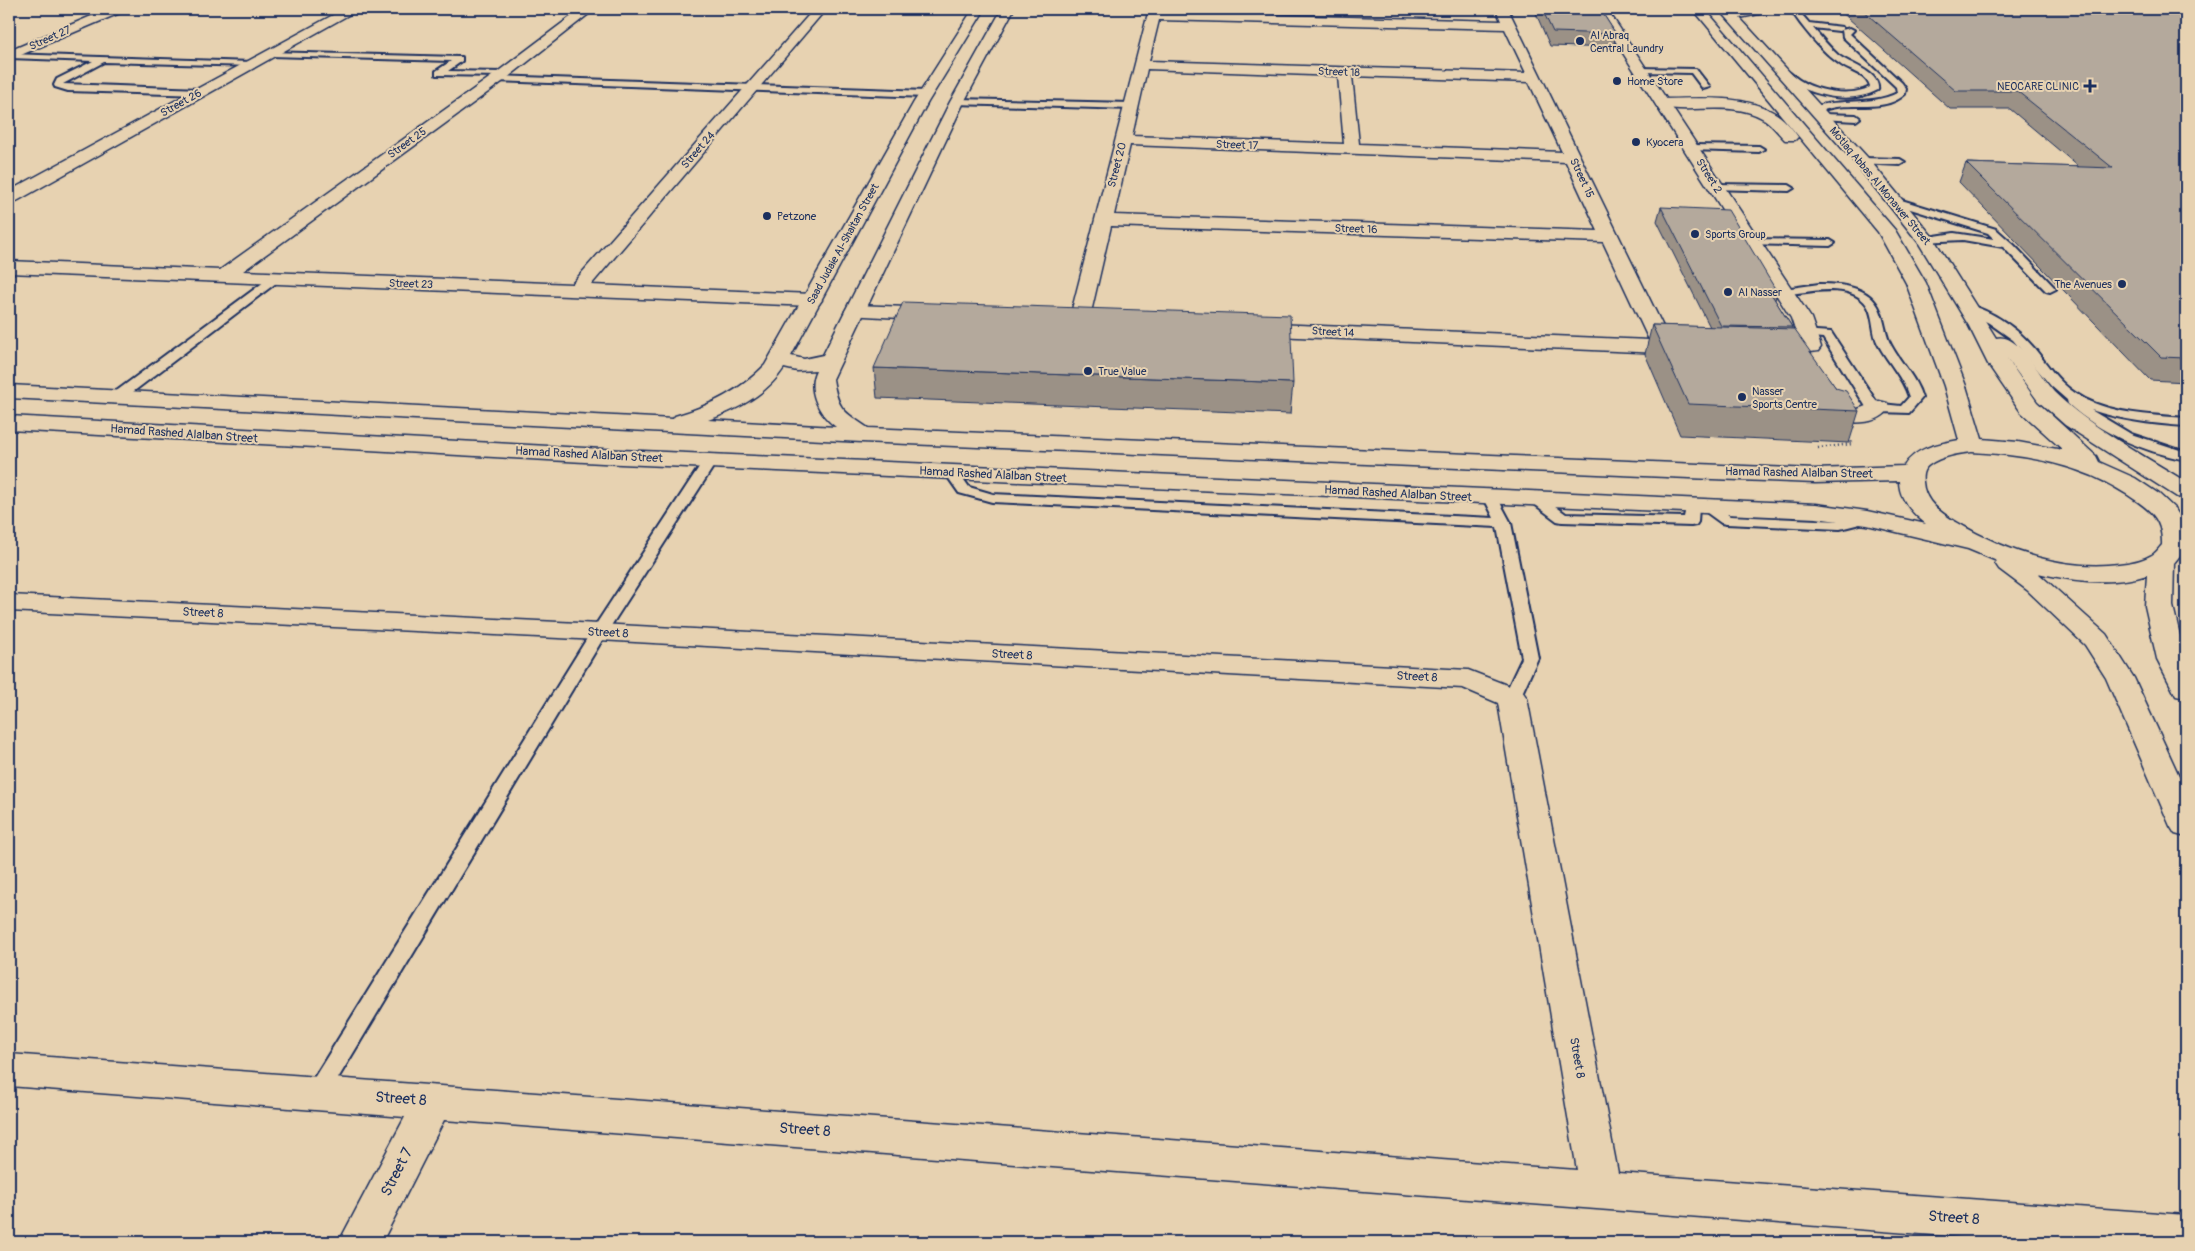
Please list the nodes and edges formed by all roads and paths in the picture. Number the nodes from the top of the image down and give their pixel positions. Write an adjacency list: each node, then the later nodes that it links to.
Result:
1 (118, 9): 20 (street, Street 27)
2 (353, 9): 19 (street, Street 26)
3 (589, 9): 30 (street, Street 25)
4 (820, 9): 34 (street, Street 24)
5 (980, 9): 36 (street, Saad Judaie Al-Shaitan Street)
6 (1008, 9): 32 (street)
7 (1502, 9): 14 (street, Street 15)
8 (1601, 9): 27 (street, Street 2)
9 (1699, 9): 21 (street, Motlaq Abbas Al Monawer Street)
10 (1764, 9): 13 (street)
11 (1793, 9): 15 (lane)
12 (1154, 12): 14 (street); 24 (street, Street 20)
13 (1728, 12): 28 (street, Motlaq Abbas Al Monawer Street)
14 (1509, 25): 31 (street, Street 15)
15 (1808, 25): 16 (lane); 28 (lane)
16 (1821, 28): 17 (lane); 18 (lane)
17 (1844, 29): 40 (lane); 40 (lane)
18 (1827, 34)
19 (270, 54): 23 (street, Street 26); 30 (lane)
20 (9, 56): 22 (lane)
21 (1741, 58): 37 (street); 49 (street, Motlaq Abbas Al Monawer Street)
22 (105, 59): 23 (lane); 26 (lane)
23 (252, 64): 35 (street, Street 26)
24 (1142, 66): 29 (street, Street 18); 39 (street, Street 20)
25 (64, 69): 26 (lane)
26 (82, 70): 35 (lane)
27 (1641, 70): 33 (lane); 37 (street, Street 2)
28 (1779, 70): 40 (street, Motlaq Abbas Al Monawer Street)
29 (1345, 72): 31 (street, Street 18); 44 (street)
30 (499, 76): 34 (lane); 61 (street, Street 25)
31 (1536, 78): 46 (street, Street 15)
32 (967, 84): 36 (street); 38 (street)
33 (1706, 87)
34 (752, 88): 36 (lane); 63 (street, Street 24)
35 (201, 92): 52 (street, Street 26)
36 (927, 93): 38 (street); 66 (street, Saad Judaie Al-Shaitan Street)
37 (1661, 100): 43 (street, Street 2); 49 (street)
38 (956, 102): 39 (lane); 67 (street)
39 (1132, 106): 42 (street, Street 20)
40 (1817, 110): 41 (lane); 47 (street, Motlaq Abbas Al Monawer Street)
41 (1856, 118)
42 (1123, 140): 44 (street, Street 17); 54 (street, Street 20)
43 (1692, 148): 45 (lane); 50 (street, Street 2)
44 (1352, 149): 46 (street, Street 17)
45 (1759, 149)
46 (1572, 157): 55 (street, Street 15)
47 (1862, 161): 48 (lane); 53 (street, Motlaq Abbas Al Monawer Street)
48 (1900, 162)
49 (1840, 174): 91 (street, Motlaq Abbas Al Monawer Street)
50 (1715, 186): 51 (lane); 57 (street, Street 2)
51 (1788, 188)
52 (9, 198)
53 (1895, 202): 56 (street, Motlaq Abbas Al Monawer Street); 59 (lane)
54 (1103, 220): 55 (street, Street 16); 70 (street, Street 20)
55 (1609, 238): 72 (street, Street 15)
56 (1926, 240): 59 (lane); 69 (street, Motlaq Abbas Al Monawer Street)
57 (1751, 242): 58 (lane); 65 (street, Street 2)
58 (1830, 243)
59 (2010, 247): 64 (lane)
60 (9, 267): 61 (street, Street 23)
61 (224, 276): 62 (street, Street 23)
62 (276, 278): 63 (street, Street 23); 80 (lane)
63 (576, 290): 66 (street, Street 23)
64 (2050, 290)
65 (1784, 292): 75 (street, Street 2); 82 (lane)
66 (812, 300): 76 (street, Saad Judaie Al-Shaitan Street)
67 (855, 310): 68 (street); 77 (street)
68 (952, 315)
69 (1973, 317): 78 (lane); 95 (street, Motlaq Abbas Al Monawer Street); 99 (street)
70 (1079, 321)
71 (1237, 328): 72 (street, Street 14)
72 (1662, 347): 73 (street, Street 14)
73 (1701, 349)
74 (1750, 351): 75 (street)
75 (1805, 355): 82 (lane); 84 (street, Street 2)
76 (779, 358): 77 (street); 87 (street, Saad Judaie Al-Shaitan Street)
77 (830, 360): 88 (street)
78 (2063, 391): 85 (lane); 92 (lane)
79 (9, 392): 80 (street, Hamad Rashed Alalban Street)
80 (116, 398): 81 (street, Hamad Rashed Alalban Street)
81 (271, 406): 83 (street, Hamad Rashed Alalban Street); 89 (street)
82 (1879, 408): 84 (street)
83 (358, 411): 87 (street, Hamad Rashed Alalban Street); 90 (street)
84 (1835, 413): 98 (path)
85 (2186, 422)
86 (9, 423): 89 (street, Hamad Rashed Alalban Street)
87 (661, 425): 88 (street, Hamad Rashed Alalban Street)
88 (862, 435): 93 (street, Hamad Rashed Alalban Street)
89 (238, 438): 90 (street, Hamad Rashed Alalban Street)
90 (319, 442): 94 (street, Hamad Rashed Alalban Street)
91 (1972, 445): 95 (street); 97 (street)
92 (2186, 456)
93 (1367, 457): 98 (street, Hamad Rashed Alalban Street); 100 (street)
94 (710, 461): 96 (street, Hamad Rashed Alalban Street); 109 (lane)
95 (2094, 467): 107 (street)
96 (952, 473): 100 (street, Hamad Rashed Alalban Street); 105 (lane)
97 (1912, 473): 98 (street, Hamad Rashed Alalban Street); 106 (street)
98 (1816, 476): 103 (street)
99 (2186, 492)
100 (1390, 493): 101 (street, Hamad Rashed Alalban Street)
101 (1491, 498): 102 (street, Hamad Rashed Alalban Street); 105 (lane)
102 (1699, 506): 103 (street, Hamad Rashed Alalban Street); 104 (lane)
103 (1816, 511): 104 (street, Hamad Rashed Alalban Street)
104 (1867, 518): 106 (street, Hamad Rashed Alalban Street)
105 (1504, 523): 111 (lane)
106 (1985, 548): 107 (street); 112 (street)
107 (2161, 562): 110 (street)
108 (9, 603): 109 (street, Street 8)
109 (599, 632): 111 (street, Street 8); 114 (lane)
110 (2186, 689)
111 (1512, 698): 116 (street, Street 8)
112 (2186, 826)
113 (9, 1070): 114 (street, Street 8)
114 (317, 1093): 115 (street, Street 8)
115 (433, 1102): 116 (street, Street 8); 118 (street, Street 7)
116 (1601, 1191): 117 (street, Street 8)
117 (2186, 1235)
118 (360, 1242)

